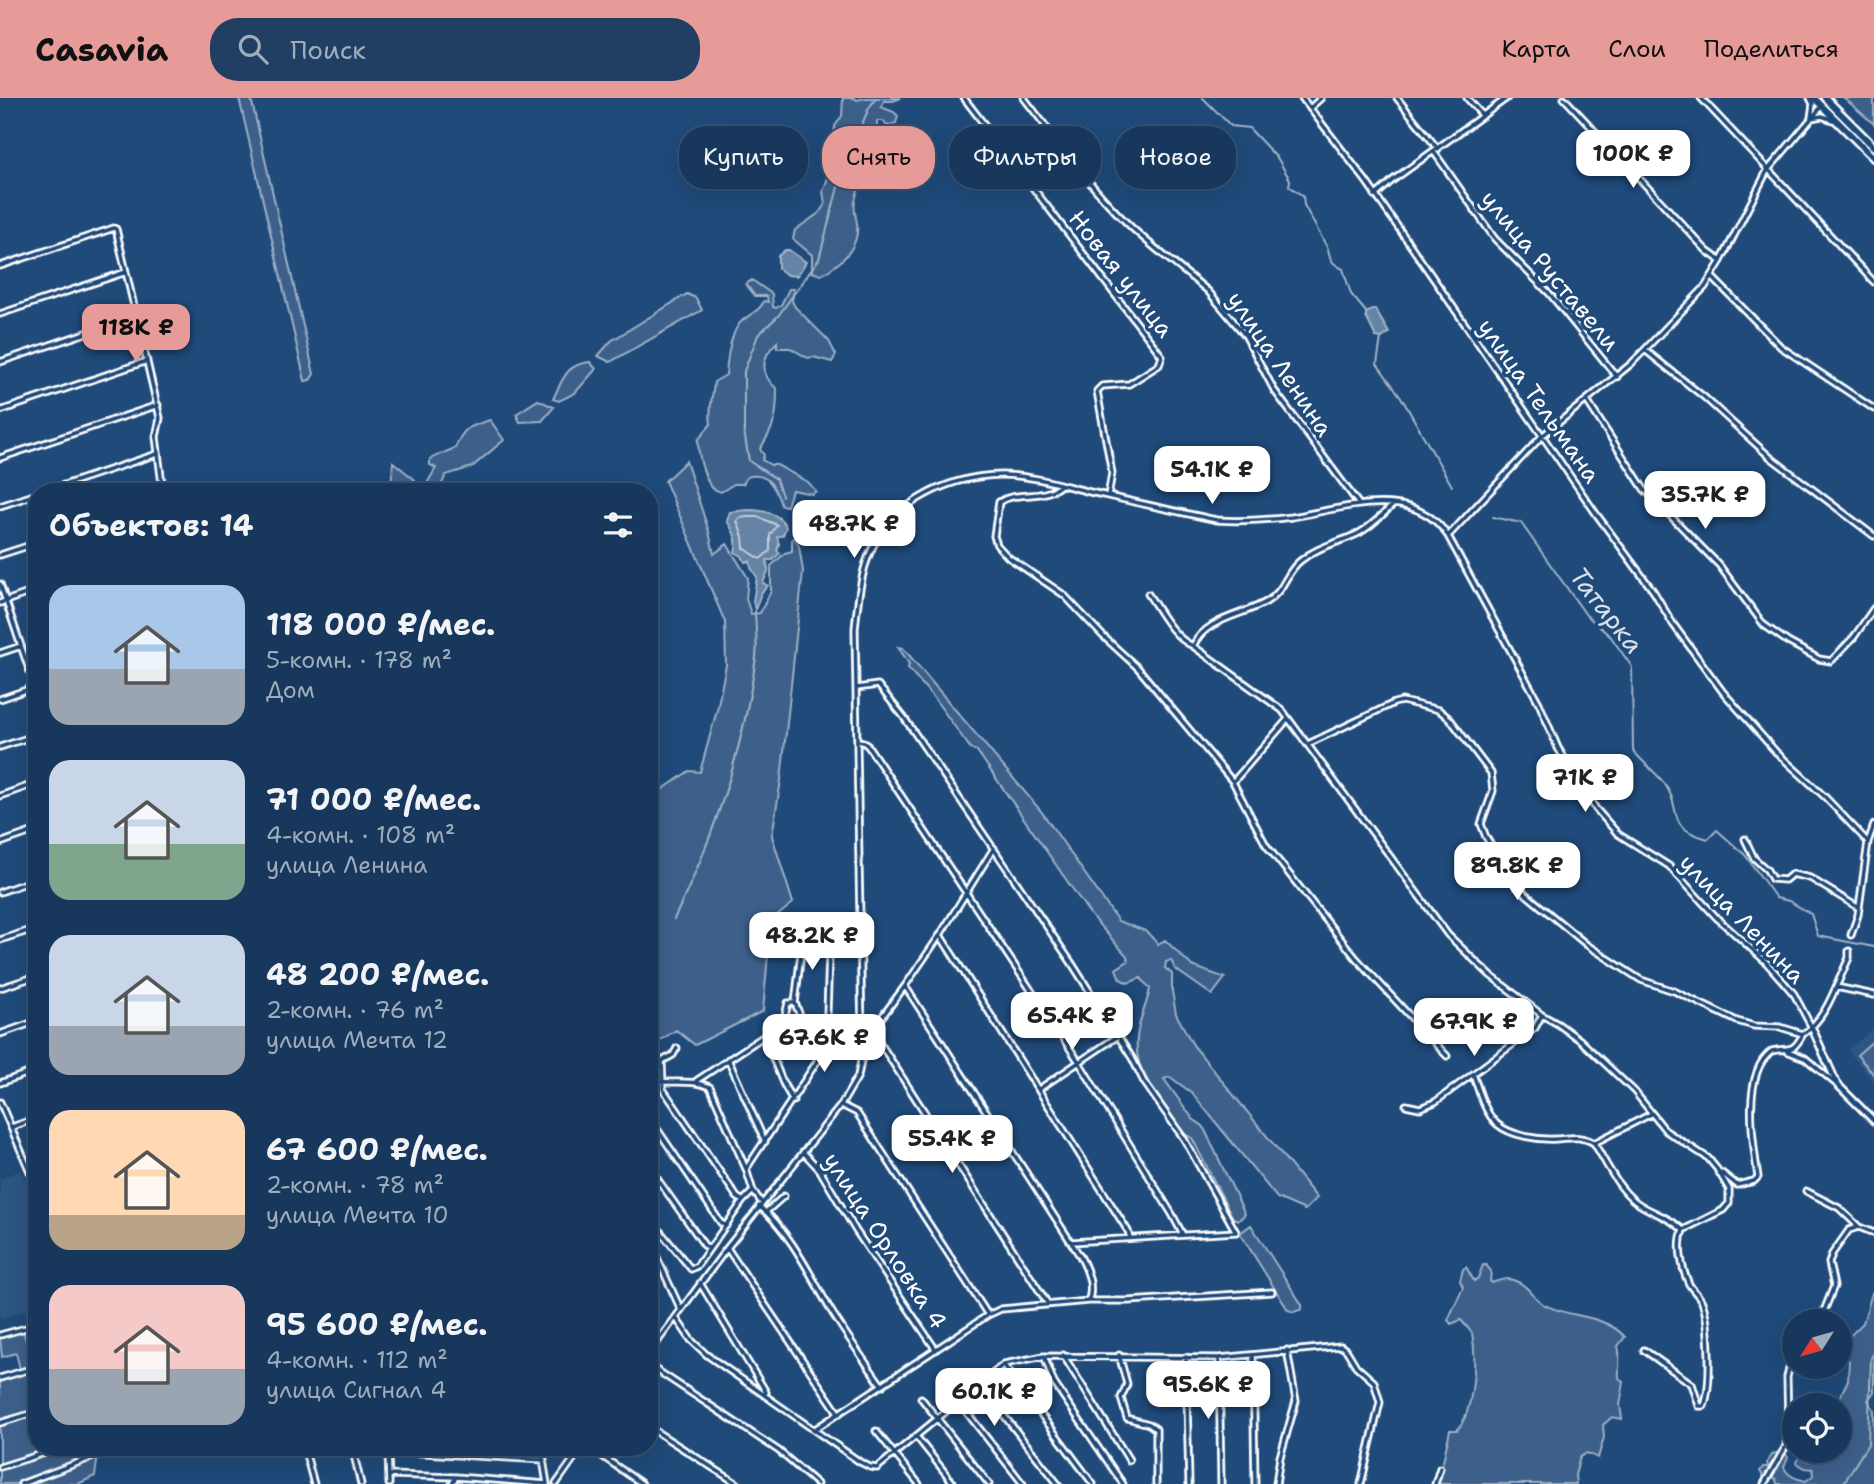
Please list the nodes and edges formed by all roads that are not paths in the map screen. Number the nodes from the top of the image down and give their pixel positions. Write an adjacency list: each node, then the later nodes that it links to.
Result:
1 (964, 98): 42 (street, Новая улица)
2 (1024, 98): 44 (street, улица Ленина)
3 (1301, 98): 13 (street, улица Тельмана)
4 (1321, 98): 13 (street)
5 (1397, 98): 17 (street, улица Руставели)
6 (1467, 98): 14 (street)
7 (1507, 98): 14 (street)
8 (1564, 98): 21 (street)
9 (1701, 98): 19 (street)
10 (1812, 98): 12 (highway); 15 (street)
11 (1825, 98): 16 (highway)
12 (1822, 106): 15 (highway); 19 (street)
13 (1310, 108): 20 (street, улица Тельмана)
14 (1483, 116): 17 (street)
15 (1840, 124): 18 (highway)
16 (1874, 147)
17 (1436, 151): 20 (street); 31 (street, улица Руставели)
18 (1874, 158)
19 (1767, 171): 21 (street); 25 (street)
20 (1376, 195): 36 (street, улица Тельмана)
21 (1721, 261): 24 (street)
22 (0, 266): 23 (street)
23 (126, 272): 26 (street); 27 (street)
24 (1712, 276): 28 (street); 34 (street)
25 (1874, 282)
26 (0, 314)
27 (136, 316): 29 (street); 30 (street)
28 (1645, 350): 31 (street); 48 (street, улица Руставели)
29 (148, 361): 33 (street); 35 (street)
30 (0, 362)
31 (1617, 377): 32 (street)
32 (1587, 401): 36 (street); 56 (street)
33 (158, 405): 37 (street); 38 (street)
34 (1874, 409)
35 (0, 411)
36 (1542, 436): 47 (street); 75 (street, улица Тельмана)
37 (157, 454): 39 (street); 40 (street)
38 (0, 458)
39 (70, 483)
40 (162, 483)
41 (1061, 485): 42 (street); 61 (street); 69 (street)
42 (1108, 496): 44 (street)
43 (28, 497): 46 (street)
44 (1358, 503): 45 (street)
45 (1393, 505): 47 (street); 58 (street)
46 (0, 506)
47 (1448, 536): 98 (street, улица Ленина)
48 (1874, 536)
49 (28, 546): 50 (street)
50 (0, 555)
51 (0, 584): 54 (street)
52 (28, 593): 54 (street)
53 (1148, 594): 58 (street)
54 (6, 601): 55 (street); 57 (street)
55 (0, 603)
56 (1874, 608)
57 (21, 646): 59 (street); 60 (street)
58 (1193, 646): 64 (street)
59 (0, 653)
60 (28, 666)
61 (856, 688): 66 (street); 77 (street)
62 (28, 689): 63 (street)
63 (0, 699)
64 (1289, 719): 67 (street); 69 (street)
65 (28, 738): 68 (street)
66 (858, 741): 80 (street); 99 (street)
67 (1308, 744): 95 (street); 101 (street)
68 (0, 747)
69 (1233, 782): 108 (street)
70 (28, 786): 71 (street)
71 (0, 796)
72 (1874, 827): 75 (street)
73 (28, 833): 76 (street)
74 (1745, 839): 81 (street)
75 (1868, 842): 81 (street)
76 (0, 843)
77 (994, 848): 80 (street); 104 (street)
78 (28, 882): 79 (street)
79 (0, 892)
80 (966, 894): 83 (street); 111 (street)
81 (1859, 908): 84 (street)
82 (28, 931): 86 (street)
83 (940, 935): 90 (street); 119 (street)
84 (1852, 935)
85 (803, 936): 94 (street)
86 (0, 940)
87 (1849, 951): 91 (street)
88 (829, 953): 110 (street)
89 (28, 979): 92 (street)
90 (905, 986): 97 (street); 149 (street)
91 (1836, 987): 93 (street); 98 (street)
92 (0, 988)
93 (1874, 995)
94 (795, 1003): 102 (street); 110 (street)
95 (1542, 1015): 113 (street); 124 (street)
96 (28, 1024): 100 (street)
97 (876, 1025): 99 (street); 105 (street)
98 (1812, 1028): 101 (street); 118 (street, улица Ленина)
99 (862, 1029): 103 (street)
100 (0, 1034)
101 (1803, 1034): 107 (street)
102 (764, 1035): 109 (street); 120 (street)
103 (862, 1036): 105 (street); 122 (street)
104 (1118, 1036): 111 (street); 147 (street)
105 (875, 1038): 156 (street)
106 (677, 1048): 116 (street)
107 (1787, 1051): 118 (street); 134 (street)
108 (1447, 1056)
109 (728, 1059): 115 (street); 129 (street)
110 (818, 1061): 120 (street)
111 (1079, 1062): 119 (street); 147 (street)
112 (28, 1073): 117 (street)
113 (1473, 1074): 123 (street); 130 (street)
114 (658, 1081): 116 (street)
115 (696, 1081): 116 (street); 133 (street)
116 (664, 1082): 139 (street)
117 (0, 1083)
118 (1837, 1084): 126 (street, улица Ленина)
119 (1039, 1089): 148 (street)
120 (793, 1101): 129 (street)
121 (0, 1102): 127 (street)
122 (841, 1105): 131 (street); 159 (street)
123 (1406, 1105)
124 (1651, 1114): 130 (street); 134 (street)
125 (28, 1121): 127 (street)
126 (1874, 1121)
127 (12, 1127): 132 (street)
128 (658, 1130): 142 (street)
129 (765, 1143): 133 (street)
130 (1594, 1143): 144 (street)
131 (803, 1152): 140 (street); 164 (street, улица Орловка 4)
132 (28, 1167)
133 (746, 1169): 136 (street)
134 (1717, 1169): 144 (street)
135 (658, 1180): 151 (street)
136 (753, 1191): 139 (street); 140 (street)
137 (1806, 1191): 143 (street)
138 (784, 1196): 141 (street)
139 (743, 1201): 142 (street)
140 (760, 1204): 141 (street); 150 (street)
141 (766, 1212): 179 (street)
142 (726, 1226): 151 (street)
143 (1859, 1227): 146 (street); 157 (street)
144 (1684, 1230): 166 (street)
145 (660, 1231): 151 (street)
146 (1874, 1233)
147 (1183, 1235): 148 (street)
148 (1130, 1239): 149 (street)
149 (1071, 1242): 155 (street)
150 (727, 1248): 153 (street); 184 (street)
151 (709, 1249)
152 (658, 1260): 158 (street)
153 (700, 1283): 158 (street); 181 (street)
154 (1272, 1292): 155 (street)
155 (1087, 1301): 156 (street)
156 (1048, 1304): 159 (street)
157 (1825, 1309)
158 (681, 1310): 160 (street)
159 (988, 1315): 164 (street)
160 (676, 1317): 163 (street); 181 (street)
161 (28, 1327): 162 (street)
162 (0, 1335)
163 (658, 1341)
164 (936, 1350): 179 (street)
165 (1287, 1350): 169 (street); 231 (street); 232 (street)
166 (1644, 1350)
167 (1063, 1354): 168 (street); 170 (street); 203 (street)
168 (1119, 1355): 171 (street); 227 (street)
169 (1253, 1355): 172 (street); 230 (street)
170 (1044, 1356): 173 (street); 226 (street)
171 (1186, 1357): 172 (street); 228 (street)
172 (1219, 1358): 229 (street)
173 (1004, 1364): 178 (street); 225 (street)
174 (28, 1370): 176 (street)
175 (658, 1371): 219 (street)
176 (0, 1378)
177 (1787, 1379): 234 (street)
178 (979, 1384): 183 (street); 224 (street)
179 (882, 1386): 184 (street)
180 (946, 1386): 183 (street)
181 (764, 1395): 188 (street)
182 (921, 1398): 186 (street)
183 (958, 1401): 186 (street); 223 (street)
184 (838, 1414): 188 (street)
185 (28, 1415): 187 (street)
186 (937, 1419): 191 (street); 222 (street)
187 (0, 1423)
188 (815, 1429): 192 (street)
189 (876, 1431): 192 (street)
190 (658, 1433): 218 (street)
191 (916, 1436): 192 (street); 221 (street)
192 (894, 1454): 220 (street)
193 (37, 1456): 204 (street)
194 (96, 1456): 210 (street)
195 (306, 1456): 211 (street)
196 (354, 1456): 212 (street)
197 (388, 1456): 206 (street)
198 (487, 1456): 202 (street)
199 (543, 1456): 202 (street)
200 (576, 1456): 216 (street)
201 (602, 1456): 217 (street)
202 (544, 1460): 215 (street)
203 (1129, 1460)
204 (0, 1468)
205 (1440, 1468): 233 (street)
206 (389, 1475): 207 (street); 213 (street)
207 (456, 1477): 208 (street); 214 (street)
208 (490, 1482): 209 (street)
209 (534, 1483): 215 (street)
210 (21, 1484)
211 (314, 1484)
212 (361, 1484)
213 (389, 1484)
214 (452, 1484)
215 (547, 1484)
216 (556, 1484)
217 (642, 1484)
218 (738, 1484)
219 (816, 1484)
220 (919, 1484)
221 (954, 1484)
222 (989, 1484)
223 (1023, 1484)
224 (1058, 1484)
225 (1093, 1484)
226 (1123, 1484)
227 (1156, 1484)
228 (1189, 1484)
229 (1221, 1484)
230 (1255, 1484)
231 (1276, 1484)
232 (1361, 1484)
233 (1434, 1484)
234 (1764, 1484)

